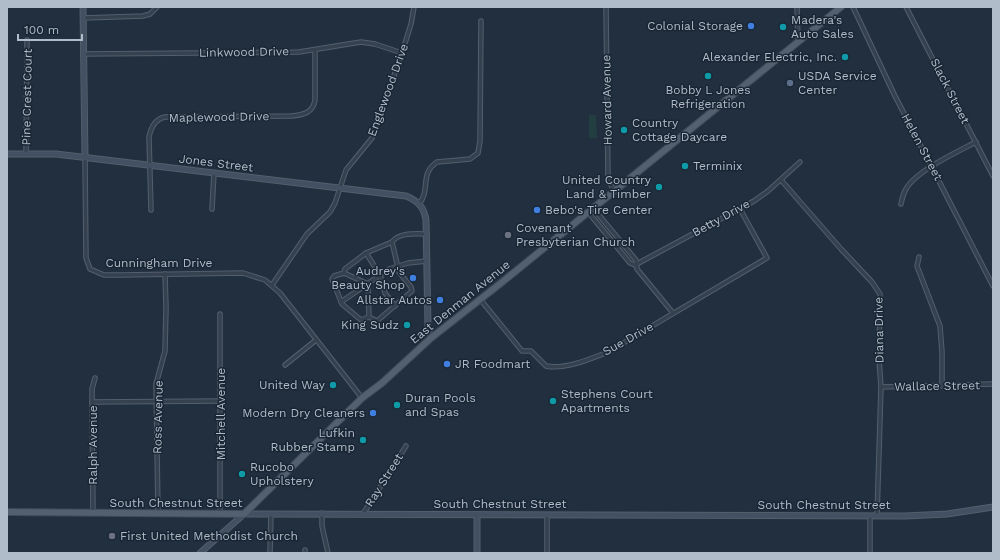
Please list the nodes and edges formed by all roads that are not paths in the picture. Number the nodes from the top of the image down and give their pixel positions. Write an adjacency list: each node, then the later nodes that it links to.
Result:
1 (83, 7): 9 (main road, Cunningham Drive)
2 (157, 7): 9 (street)
3 (414, 7): 14 (street, Englewood Drive)
4 (606, 7): 27 (street, Howard Avenue)
5 (796, 7): 12 (street)
6 (841, 7): 12 (main road, East Denman Avenue)
7 (853, 7): 22 (street, Helen Street)
8 (906, 7): 16 (street, Slack Street)
9 (83, 18): 15 (main road, Cunningham Drive)
10 (480, 21): 28 (street)
11 (27, 40): 18 (street, Pine Crest Court)
12 (798, 41): 27 (main road, East Denman Avenue)
13 (315, 50): 14 (street, Linkwood Drive); 15 (street, Linkwood Drive); 21 (street, Maplewood Drive)
14 (402, 53): 26 (street, Englewood Drive)
15 (83, 54): 19 (main road, Cunningham Drive)
16 (976, 142): 22 (street); 24 (street, Slack Street)
17 (7, 154): 18 (main road, Jones Street)
18 (26, 154): 19 (main road, Jones Street)
19 (85, 158): 21 (main road, Jones Street); 42 (street, Cunningham Drive)
20 (800, 162): 25 (street, Betty Drive)
21 (150, 165): 23 (main road, Jones Street); 32 (street, Maplewood Drive)
22 (933, 167): 29 (street); 46 (street, Helen Street)
23 (214, 173): 26 (main road, Jones Street); 30 (street)
24 (993, 176)
25 (781, 180): 31 (street, Betty Drive); 59 (street, Diana Drive)
26 (339, 187): 28 (main road, Jones Street); 45 (street, Englewood Drive)
27 (614, 191): 33 (main road, East Denman Avenue)
28 (419, 204): 34 (main road)
29 (901, 204)
30 (212, 209)
31 (740, 209): 39 (street, Betty Drive); 50 (street, Sue Drive)
32 (151, 210)
33 (591, 210): 39 (street); 39 (street); 47 (main road, East Denman Avenue)
34 (427, 234): 35 (street); 38 (main road)
35 (392, 242): 36 (street); 40 (street)
36 (366, 253): 41 (street); 43 (street)
37 (918, 257): 58 (street)
38 (427, 261): 40 (street); 53 (main road)
39 (635, 265): 50 (street)
40 (397, 266): 43 (street); 49 (street)
41 (344, 273): 44 (street); 48 (street)
42 (164, 274): 45 (street, Cunningham Drive); 63 (street, Ross Avenue)
43 (380, 275): 44 (street); 49 (street)
44 (368, 284): 48 (street); 52 (street)
45 (272, 285): 54 (street, Cunningham Drive)
46 (993, 286)
47 (479, 299): 50 (street, Sue Drive); 53 (main road, East Denman Avenue)
48 (341, 302): 52 (street)
49 (395, 306): 52 (street)
50 (673, 313)
51 (220, 314): 61 (street, Mitchell Avenue)
52 (369, 317)
53 (430, 338): 60 (main road, East Denman Avenue)
54 (316, 340): 55 (street); 60 (street, Cunningham Drive)
55 (285, 365)
56 (95, 378): 62 (street, Ralph Avenue)
57 (993, 384): 58 (street, Wallace Street)
58 (942, 386): 59 (street, Wallace Street)
59 (880, 387): 77 (street, Diana Drive)
60 (362, 398): 71 (main road, East Denman Avenue)
61 (220, 401): 63 (street); 70 (street, Mitchell Avenue)
62 (92, 402): 63 (street); 69 (street, Ralph Avenue)
63 (156, 403): 67 (street, Ross Avenue)
64 (406, 446): 73 (street, Ray Street)
65 (993, 507): 77 (main road, South Chestnut Street)
66 (7, 512): 69 (main road, South Chestnut Street)
67 (158, 513): 69 (main road, South Chestnut Street); 70 (main road, South Chestnut Street)
68 (322, 513): 72 (main road, South Chestnut Street); 73 (main road, South Chestnut Street); 80 (street)
69 (93, 514)
70 (220, 514): 71 (main road, South Chestnut Street)
71 (244, 514): 72 (main road, South Chestnut Street); 78 (main road, East Denman Avenue)
72 (271, 514): 79 (street)
73 (363, 514): 74 (main road, South Chestnut Street)
74 (478, 515): 75 (main road, South Chestnut Street); 81 (main road)
75 (547, 515): 76 (main road, South Chestnut Street); 82 (street)
76 (870, 516): 77 (main road, South Chestnut Street); 83 (street)
77 (876, 516)
78 (200, 553)
79 (270, 553)
80 (328, 553)
81 (477, 553)
82 (548, 553)
83 (870, 553)

